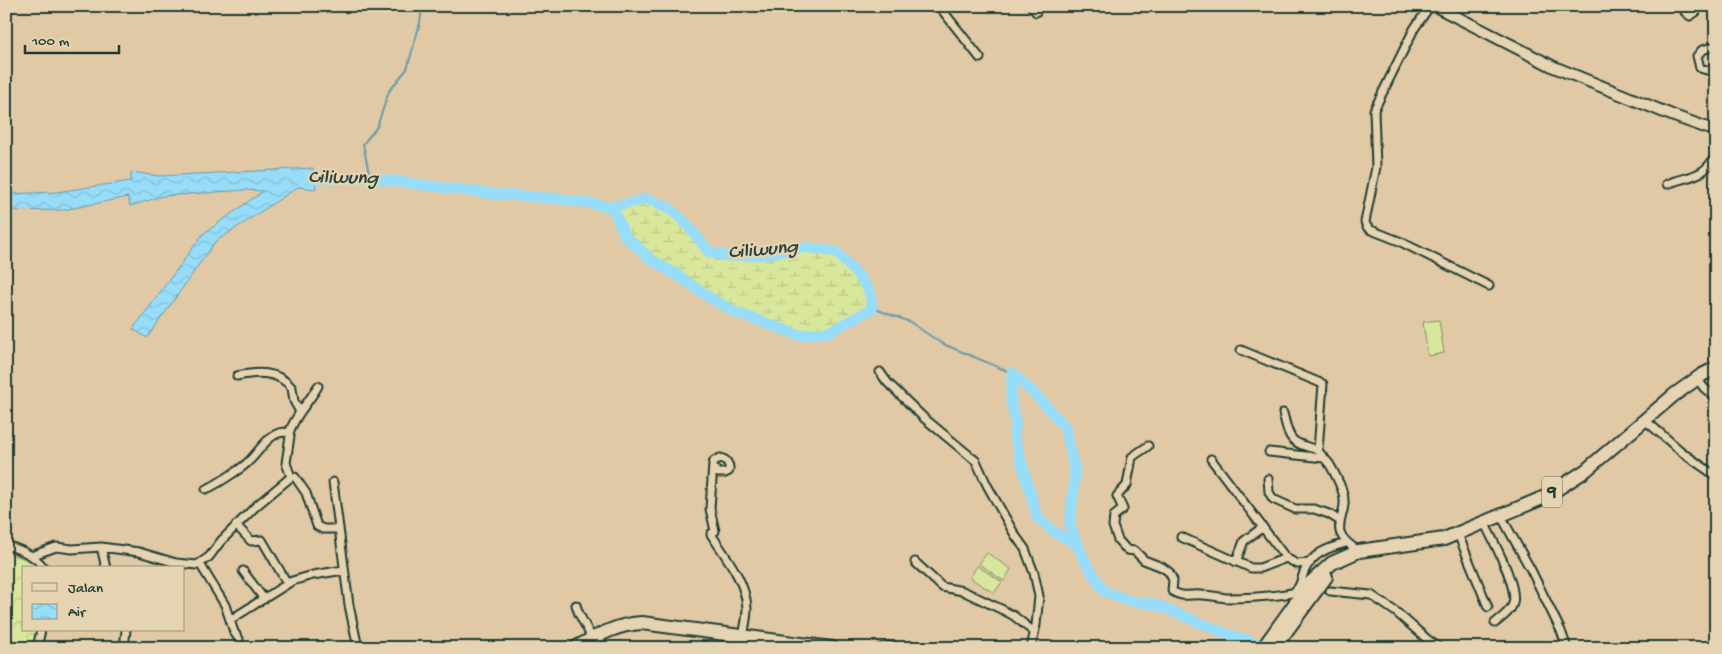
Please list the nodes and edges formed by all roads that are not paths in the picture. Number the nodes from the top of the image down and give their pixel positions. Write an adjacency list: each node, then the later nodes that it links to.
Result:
1 (939, 6): 8 (street)
2 (1430, 6): 13 (street)
3 (1435, 6): 6 (street)
4 (1686, 6): 5 (street)
5 (1695, 6)
6 (1450, 9): 10 (street)
7 (1716, 46): 9 (street)
8 (980, 58)
9 (1716, 76)
10 (1716, 131)
11 (1716, 155): 12 (street)
12 (1667, 184)
13 (1489, 286)
14 (1241, 350): 26 (street)
15 (1716, 368): 18 (highway, 9)
16 (880, 372): 66 (street)
17 (237, 376): 21 (street)
18 (1697, 378): 20 (street); 23 (highway, 9)
19 (318, 386): 21 (street)
20 (1716, 398)
21 (300, 410): 24 (street)
22 (1283, 413): 26 (street)
23 (1645, 420): 31 (street); 36 (highway, 9)
24 (289, 433): 32 (street); 35 (street)
25 (1148, 446): 51 (street)
26 (1318, 450): 28 (street)
27 (1269, 452): 28 (street)
28 (1324, 458): 37 (street)
29 (1211, 459): 40 (street)
30 (713, 467): 67 (street)
31 (1716, 476)
32 (291, 477): 39 (street); 41 (street)
33 (1268, 479): 37 (street)
34 (333, 482): 41 (street)
35 (206, 489)
36 (1501, 516): 38 (highway, 9); 82 (street)
37 (1340, 521): 46 (street)
38 (1484, 522): 42 (highway, 9); 63 (street)
39 (236, 525): 52 (street); 57 (street)
40 (1263, 527): 48 (street); 50 (street)
41 (339, 529): 55 (street)
42 (1458, 534): 46 (highway, 9); 61 (street)
43 (1181, 537): 50 (street)
44 (6, 545): 47 (street)
45 (101, 547): 47 (street); 52 (street); 54 (street)
46 (1352, 552): 51 (street); 79 (highway, 9); 80 (highway)
47 (32, 556): 53 (street)
48 (1286, 558): 50 (street); 51 (street)
49 (915, 562): 66 (street)
50 (1236, 562)
51 (1310, 563)
52 (200, 564): 62 (street)
53 (42, 566)
54 (106, 566)
55 (344, 570): 57 (street); 73 (street)
56 (243, 571): 59 (street)
57 (287, 583): 59 (street)
58 (1330, 591): 81 (street)
59 (264, 599): 62 (street)
60 (576, 605): 68 (street)
61 (1488, 607)
62 (230, 620): 72 (street)
63 (1495, 623)
64 (41, 632): 70 (street)
65 (126, 632): 71 (street)
66 (1034, 632): 78 (street)
67 (741, 640): 68 (highway); 69 (highway)
68 (594, 641): 74 (highway)
69 (793, 645): 75 (highway)
70 (37, 648)
71 (124, 648)
72 (239, 648)
73 (358, 648)
74 (575, 648)
75 (832, 648)
76 (880, 648): 77 (street)
77 (900, 648)
78 (1031, 648)
79 (1263, 648)
80 (1274, 648)
81 (1440, 648)
82 (1567, 648)

